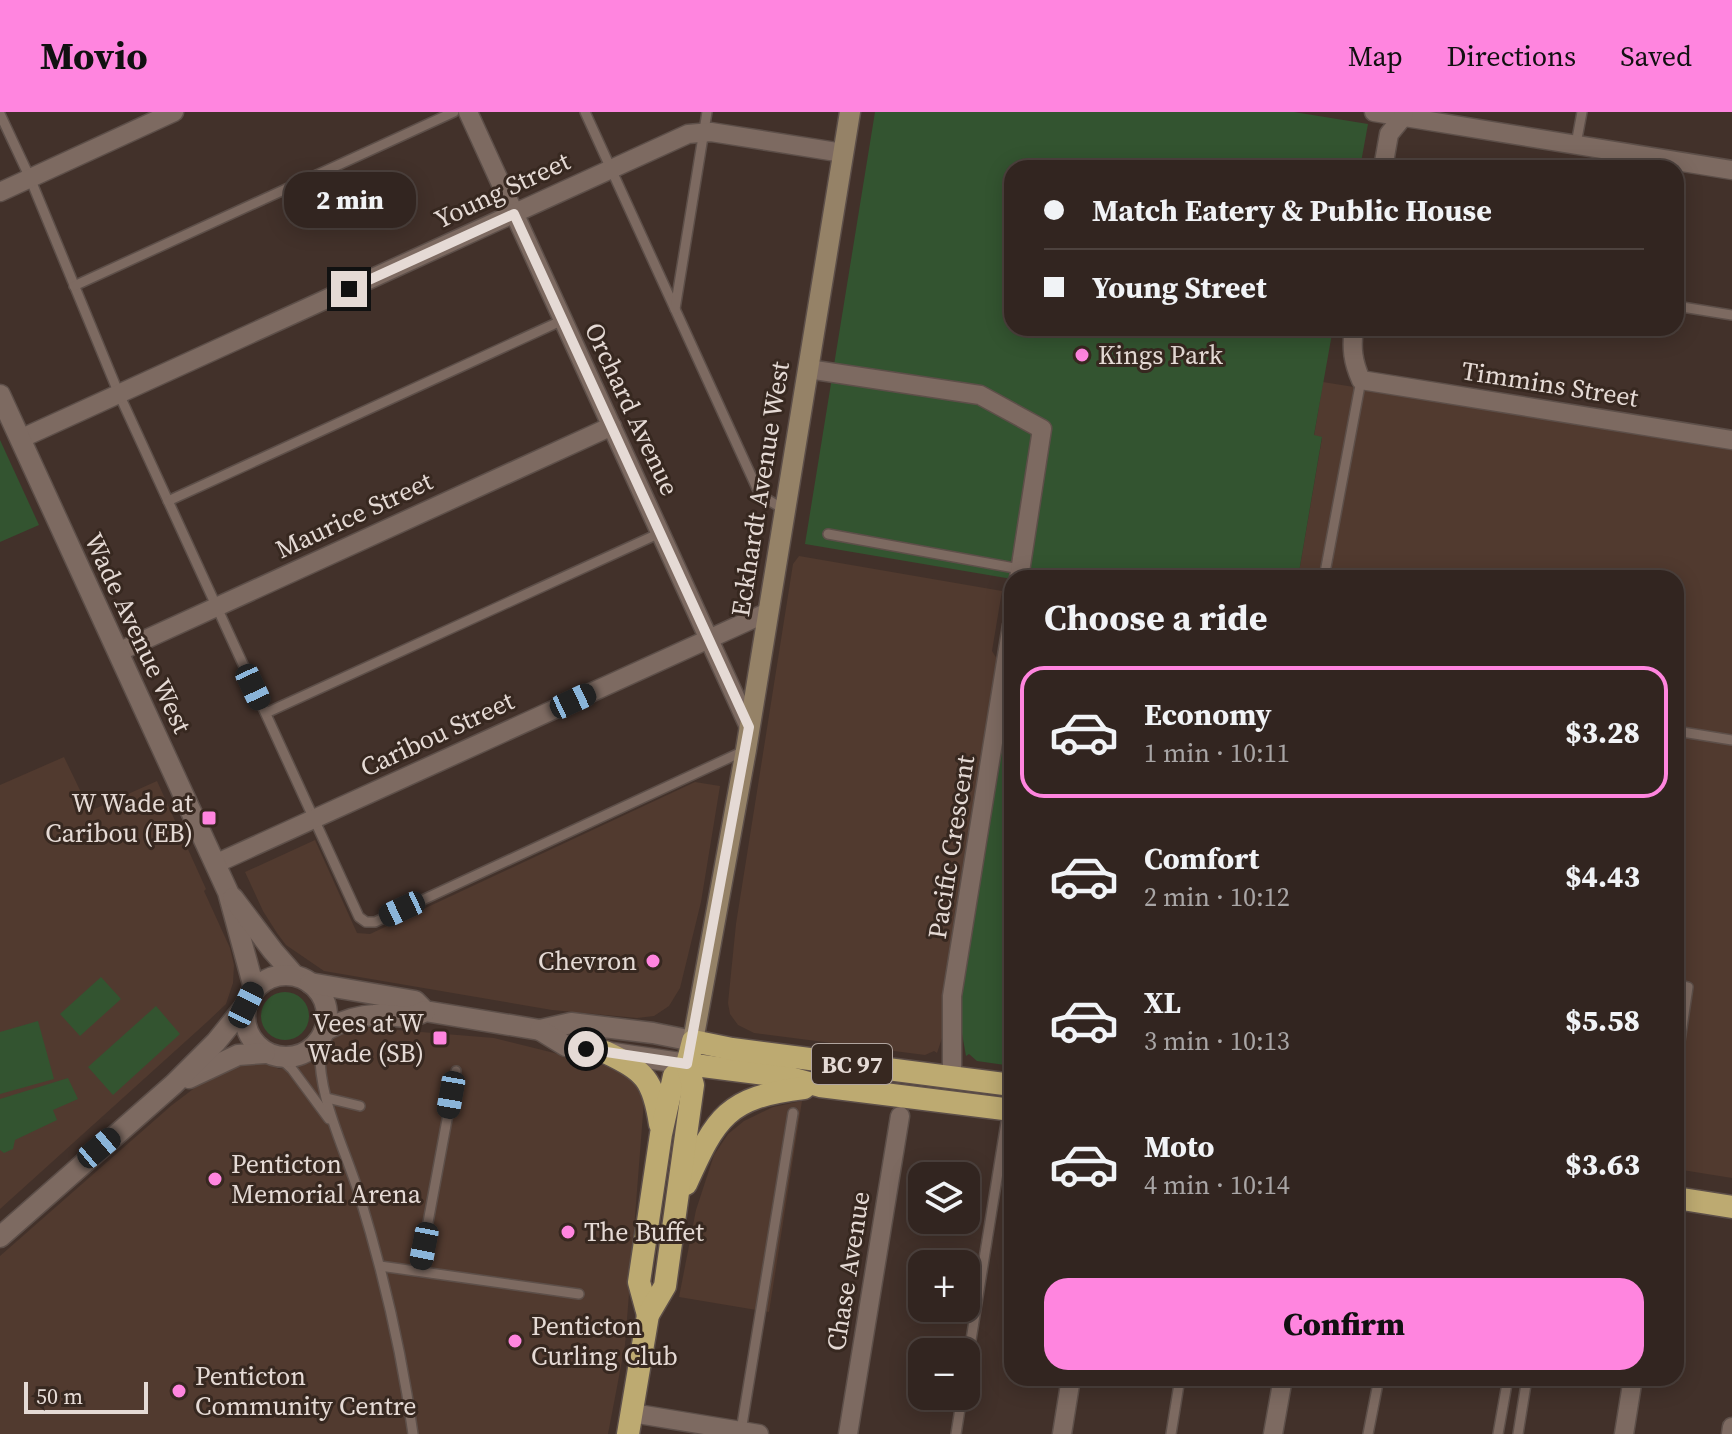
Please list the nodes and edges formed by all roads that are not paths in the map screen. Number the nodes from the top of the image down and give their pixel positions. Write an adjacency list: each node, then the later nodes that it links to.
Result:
1 (174, 112): 19 (street)
2 (454, 112): 22 (lane)
3 (468, 112): 21 (street, Orchard Avenue)
4 (585, 112): 17 (lane)
5 (707, 112): 11 (lane)
6 (850, 112): 13 (main road, Eckhardt Avenue West)
7 (1374, 112): 10 (street)
8 (1582, 112): 12 (lane)
9 (0, 114): 19 (lane)
10 (1404, 114): 12 (street); 14 (street)
11 (704, 133): 13 (street, Young Street); 17 (street, Young Street); 24 (lane)
12 (1576, 144): 15 (street)
13 (843, 153): 28 (main road, Eckhardt Avenue West)
14 (1384, 160)
15 (1672, 160)
16 (1684, 162): 18 (street)
17 (611, 168): 21 (street, Young Street); 24 (lane)
18 (1732, 170)
19 (30, 178): 20 (street); 22 (lane)
20 (0, 192)
21 (514, 214): 26 (street, Orchard Avenue); 30 (street, Young Street)
22 (74, 286): 30 (lane)
23 (1684, 307): 25 (lane)
24 (675, 309): 36 (lane)
25 (1732, 315)
26 (563, 320): 32 (street, Orchard Avenue); 35 (lane)
27 (1353, 336): 29 (street)
28 (808, 369): 36 (main road, Eckhardt Avenue West); 39 (street)
29 (1361, 380): 34 (street, Timmins Street); 40 (lane)
30 (119, 394): 33 (street, Young Street); 35 (lane)
31 (0, 395): 33 (street, Wade Avenue West)
32 (612, 426): 37 (street, Orchard Avenue); 42 (street, Maurice Street)
33 (20, 439): 45 (street, Wade Avenue West)
34 (1732, 440)
35 (168, 501): 42 (lane)
36 (785, 510): 43 (main road, Eckhardt Avenue West)
37 (660, 533): 44 (street, Orchard Avenue); 47 (lane)
38 (828, 534): 41 (lane)
39 (1021, 570)
40 (1325, 570)
41 (1004, 571)
42 (216, 606): 45 (street, Maurice Street); 47 (lane)
43 (768, 612): 44 (street, Caribou Street); 48 (main road, Eckhardt Avenue West)
44 (709, 639): 48 (street, Orchard Avenue); 52 (street, Caribou Street)
45 (118, 652): 53 (street, Wade Avenue West)
46 (1004, 674): 67 (street, Pacific Crescent)
47 (266, 713): 52 (lane)
48 (749, 727): 51 (main road, Eckhardt Avenue West)
49 (1684, 732): 50 (lane)
50 (1732, 740)
51 (746, 750): 52 (lane); 62 (main road, Eckhardt Avenue West)
52 (314, 819): 53 (street, Caribou Street)
53 (215, 864): 54 (street, Wade Avenue West)
54 (228, 892): 55 (street, Wade Avenue West); 57 (street, Wade Avenue West)
55 (302, 979): 57 (street); 58 (street); 61 (street)
56 (1684, 986): 59 (lane)
57 (250, 996): 64 (street); 68 (street)
58 (425, 1011): 60 (street); 61 (street)
59 (1684, 1014)
60 (540, 1030): 62 (street); 63 (street)
61 (322, 1036): 64 (street); 71 (lane)
62 (693, 1041): 65 (highway, Eckhardt Avenue West); 67 (highway, BC 97)
63 (605, 1052): 65 (street); 77 (highway)
64 (271, 1054): 68 (street); 76 (lane)
65 (687, 1064): 70 (highway, BC 97); 77 (highway, Eckhardt Avenue West); 81 (highway, Eckhardt Avenue West)
66 (456, 1071): 84 (lane)
67 (952, 1077): 69 (highway, BC 97)
68 (174, 1084): 82 (street)
69 (1004, 1084)
70 (820, 1086): 73 (highway, BC 97); 81 (highway)
71 (327, 1098): 72 (lane); 76 (lane)
72 (360, 1106)
73 (1004, 1109)
74 (793, 1113): 98 (lane)
75 (900, 1116): 100 (street, Chase Avenue)
76 (331, 1122): 83 (lane)
77 (661, 1134): 86 (highway, Eckhardt Avenue West)
78 (1004, 1146): 87 (lane)
79 (1684, 1199): 80 (highway)
80 (1732, 1207)
81 (674, 1211): 86 (highway, Eckhardt Avenue West)
82 (0, 1237)
83 (380, 1266): 84 (lane); 99 (lane)
84 (419, 1271): 85 (lane)
85 (579, 1294)
86 (648, 1315): 96 (highway, Eckhardt Avenue West)
87 (972, 1338)
88 (1070, 1386): 102 (street)
89 (1179, 1386): 103 (lane)
90 (1282, 1386): 104 (street)
91 (1377, 1386): 105 (lane)
92 (1507, 1386): 106 (lane)
93 (1526, 1386): 107 (lane)
94 (1632, 1386): 108 (street)
95 (960, 1410): 101 (lane)
96 (630, 1424): 98 (street)
97 (1732, 1427): 109 (street)
98 (750, 1432)
99 (413, 1434)
100 (848, 1434)
101 (956, 1434)
102 (1062, 1434)
103 (1171, 1434)
104 (1273, 1434)
105 (1368, 1434)
106 (1498, 1434)
107 (1518, 1434)
108 (1624, 1434)
109 (1731, 1434)

